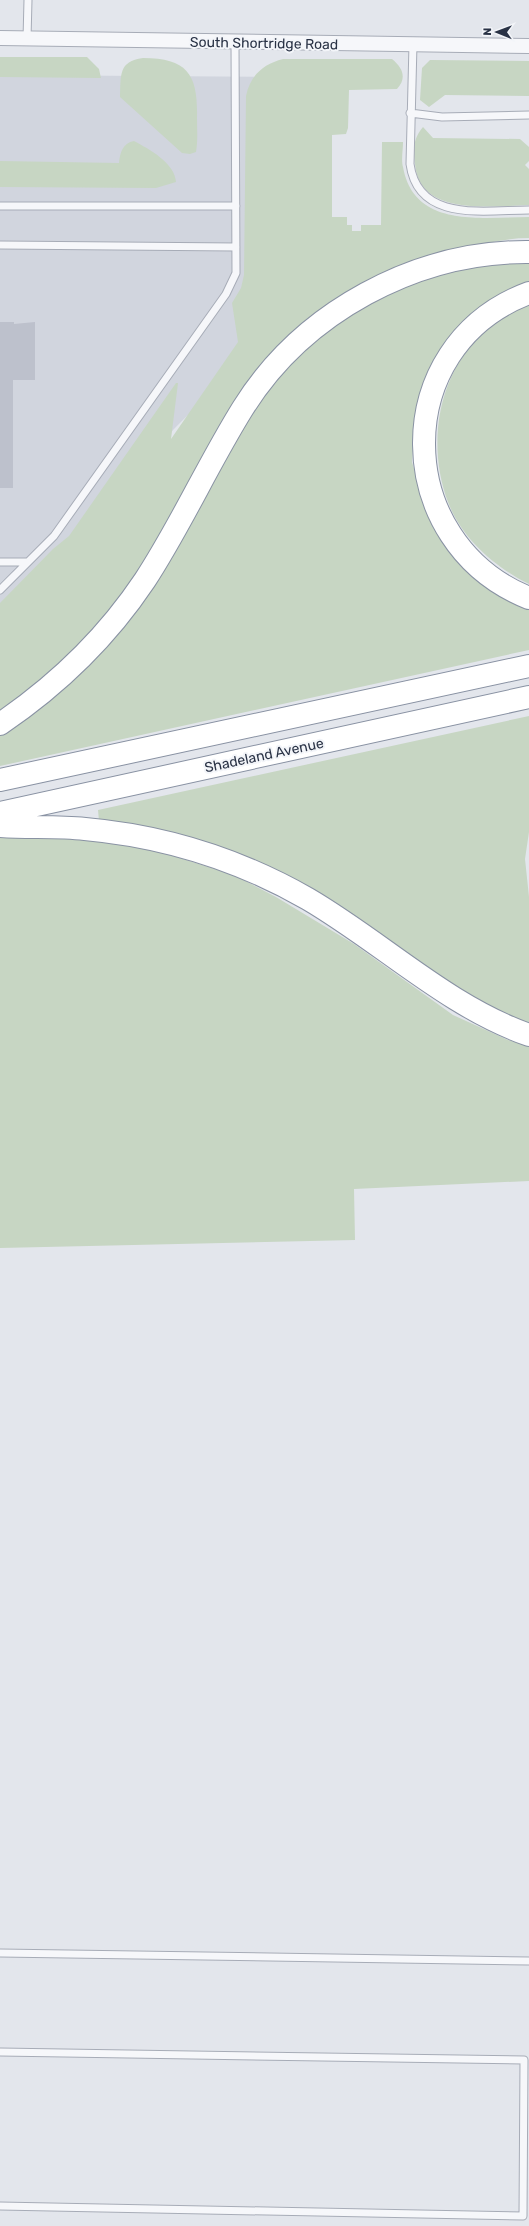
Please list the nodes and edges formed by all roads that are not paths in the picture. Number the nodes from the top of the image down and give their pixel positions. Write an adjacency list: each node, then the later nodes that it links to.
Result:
1 (28, 0): 3 (lane)
2 (0, 38): 3 (street, South Shortridge Road)
3 (27, 39): 4 (street, South Shortridge Road)
4 (235, 43): 5 (street, South Shortridge Road); 10 (lane)
5 (413, 44): 6 (street, South Shortridge Road); 7 (lane)
6 (529, 46)
7 (410, 113): 8 (lane); 11 (lane)
8 (529, 115)
9 (0, 206): 10 (lane)
10 (236, 206): 13 (lane)
11 (529, 210)
12 (0, 245): 13 (lane)
13 (236, 247): 17 (lane)
14 (529, 252): 22 (highway)
15 (529, 293): 19 (highway)
16 (0, 562): 17 (lane)
17 (27, 562): 18 (lane)
18 (0, 590)
19 (529, 598)
20 (529, 666): 23 (highway)
21 (529, 697): 24 (highway, Shadeland Avenue)
22 (0, 724)
23 (0, 780)
24 (0, 813)
25 (0, 826): 26 (highway)
26 (529, 1035)
27 (0, 1954): 28 (lane)
28 (529, 1960)
29 (0, 2052): 30 (lane)
30 (526, 2150): 31 (lane)
31 (0, 2206)

